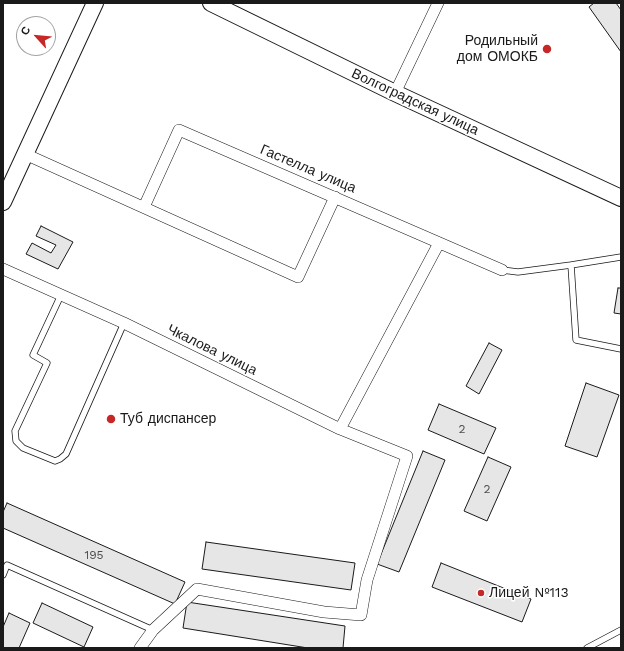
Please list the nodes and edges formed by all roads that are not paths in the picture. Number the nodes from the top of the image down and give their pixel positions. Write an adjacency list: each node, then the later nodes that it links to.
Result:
1 (95, 3): 5 (street)
2 (211, 3): 4 (street, Волгоградская улица)
3 (438, 3): 4 (street)
4 (395, 93): 7 (street, Волгоградская улица)
5 (25, 154): 8 (street); 9 (street)
6 (335, 197): 9 (street, Гастелла улица); 9 (street); 10 (street, Гастелла улица)
7 (621, 198)
8 (3, 202)
9 (144, 207)
10 (439, 242): 14 (street, Гастелла улица); 18 (street)
11 (621, 257): 12 (lane)
12 (571, 265): 14 (lane); 17 (lane)
13 (3, 269): 15 (street, Чкалова улица)
14 (502, 270)
15 (61, 295): 16 (street, Чкалова улица); 16 (lane)
16 (124, 323): 18 (street, Чкалова улица)
17 (621, 349)
18 (340, 429): 20 (street, Чкалова улица)
19 (3, 574): 20 (lane)
20 (153, 630): 22 (street)
21 (621, 630): 23 (lane)
22 (140, 648)
23 (587, 648)

